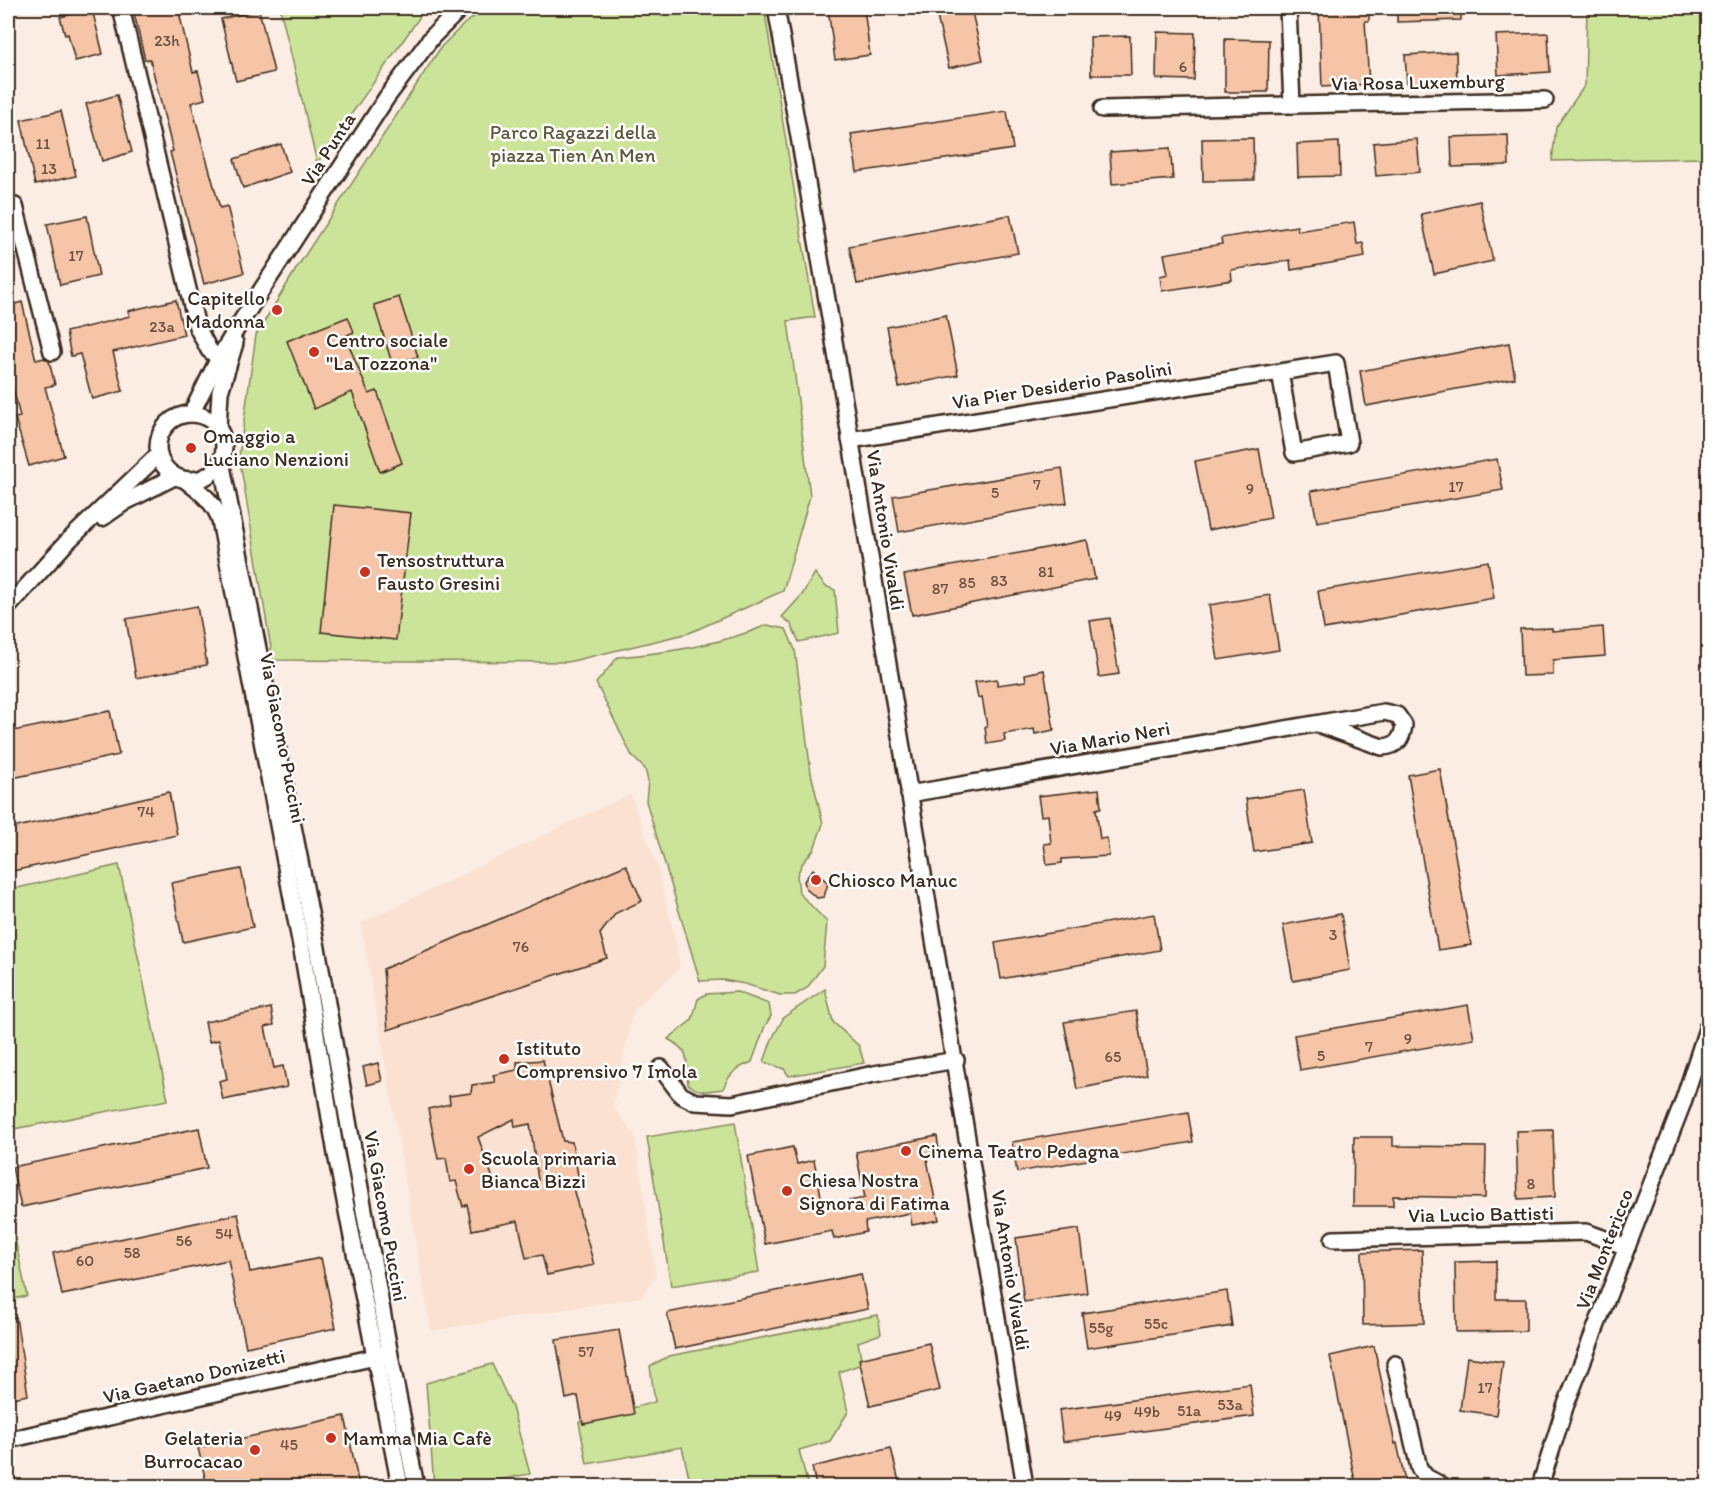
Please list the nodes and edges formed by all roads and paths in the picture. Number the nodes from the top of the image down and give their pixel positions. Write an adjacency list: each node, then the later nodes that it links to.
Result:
1 (121, 8): 11 (street)
2 (776, 8): 15 (street, Via Antonio Vivaldi)
3 (1288, 8): 6 (street)
4 (456, 10): 9 (street, Via Punta)
5 (1545, 100): 6 (street, Via Rosa Luxemburg)
6 (1292, 105): 7 (street, Via Rosa Luxemburg)
7 (1102, 109)
8 (8, 208): 10 (street)
9 (240, 322): 11 (street, Via Punta); 14 (street, Via Punta)
10 (52, 352)
11 (219, 358): 13 (street, Via Punta)
12 (1280, 372): 12 (street, Via Pier Desiderio Pasolini); 15 (street, Via Pier Desiderio Pasolini)
13 (190, 414): 14 (street); 16 (street)
14 (218, 428): 17 (street, Via Giacomo Puccini)
15 (850, 440): 23 (street, Via Antonio Vivaldi)
16 (158, 455): 18 (street, Via Giacomo Puccini); 19 (street)
17 (221, 461): 18 (street); 20 (street, Via Giacomo Puccini)
18 (180, 478): 19 (street); 20 (street, Via Giacomo Puccini)
19 (67, 542): 21 (street)
20 (237, 574): 29 (street, Via Giacomo Puccini)
21 (8, 607)
22 (1318, 724): 22 (street, Via Mario Neri); 23 (street, Via Mario Neri)
23 (909, 794): 25 (street, Via Antonio Vivaldi)
24 (1708, 1026): 28 (street, Via Montericco)
25 (956, 1060): 26 (street); 34 (street, Via Antonio Vivaldi)
26 (661, 1068)
27 (1332, 1239): 28 (street, Via Lucio Battisti)
28 (1627, 1247): 36 (street, Via Montericco)
29 (382, 1355): 31 (street, Via Gaetano Donizetti); 32 (street, Via Giacomo Puccini); 33 (street, Via Giacomo Puccini)
30 (1395, 1364): 35 (street)
31 (8, 1440)
32 (400, 1486)
33 (416, 1486)
34 (1025, 1486)
35 (1443, 1486)
36 (1540, 1486)

